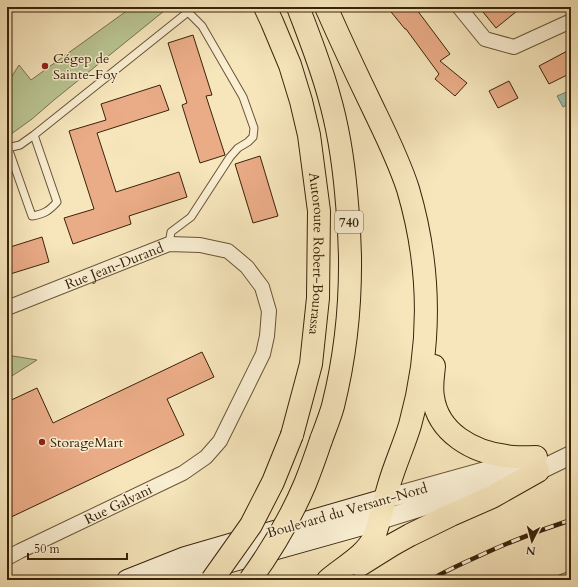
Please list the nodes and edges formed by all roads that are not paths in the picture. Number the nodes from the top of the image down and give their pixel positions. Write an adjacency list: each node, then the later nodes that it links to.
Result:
1 (265, 7): 19 (highway, Autoroute Robert-Bourassa / 740, bridge)
2 (298, 7): 20 (highway, 740, bridge)
3 (326, 7): 9 (highway)
4 (459, 7): 5 (street)
5 (571, 20)
6 (34, 136): 7 (lane); 7 (lane); 8 (lane)
7 (7, 148)
8 (169, 244): 10 (street, Rue Jean-Durand); 12 (street, Rue Jean-Durand)
9 (422, 251): 13 (highway); 14 (highway)
10 (7, 308)
11 (571, 454): 13 (street, Boulevard du Versant-Nord)
12 (206, 457): 15 (street, Rue Galvani)
13 (537, 464): 14 (street, Boulevard du Versant-Nord); 22 (highway)
14 (382, 510): 17 (main road, Boulevard du Versant-Nord); 18 (main road, Boulevard du Versant-Nord); 21 (highway)
15 (7, 558)
16 (571, 576): 23 (lane)
17 (127, 580)
18 (174, 580)
19 (212, 580)
20 (250, 580)
21 (328, 580)
22 (340, 580)
23 (557, 580)

